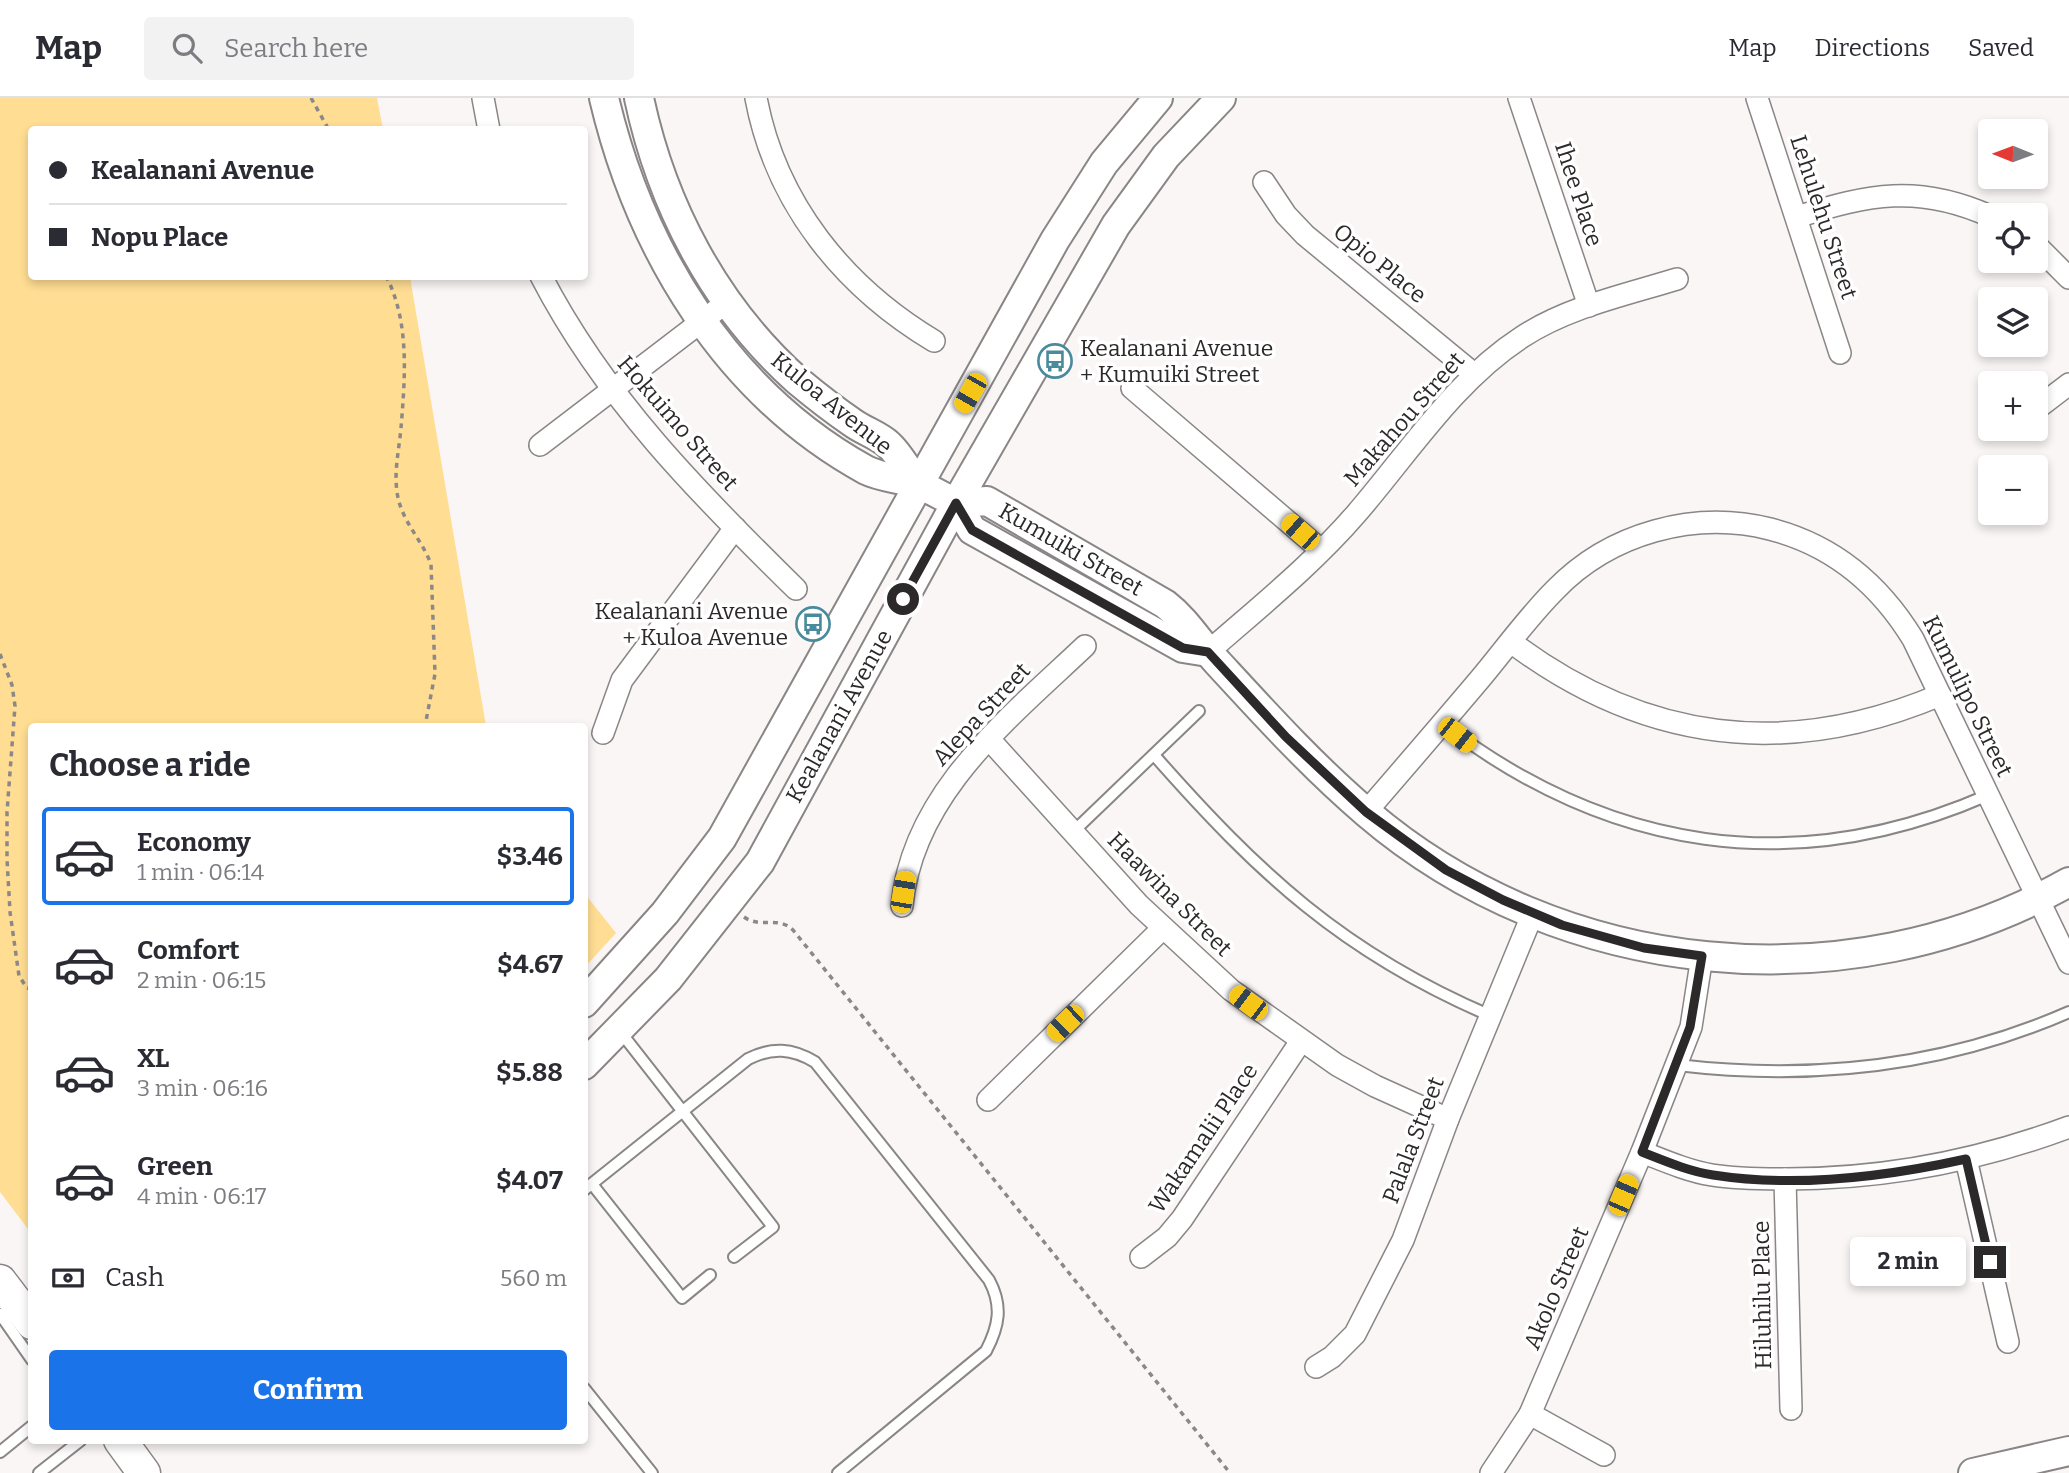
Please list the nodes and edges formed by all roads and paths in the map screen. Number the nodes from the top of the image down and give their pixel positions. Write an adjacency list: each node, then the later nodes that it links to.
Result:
1 (311, 98): 10 (path)
2 (483, 98): 11 (street)
3 (604, 98): 22 (street, Kuloa Avenue)
4 (639, 98): 20 (street, Kuloa Avenue)
5 (756, 98): 23 (street)
6 (1158, 98): 31 (street, Kealanani Avenue)
7 (1221, 98): 32 (street, Kealanani Avenue)
8 (1519, 98): 21 (street, Ihee Place)
9 (1757, 98): 14 (street, Lehulehu Street)
10 (327, 126)
11 (488, 126)
12 (1264, 182): 25 (street, Opio Place)
13 (1978, 212): 14 (street)
14 (1797, 217): 24 (street, Lehulehu Street)
15 (2048, 255): 16 (street)
16 (2066, 270)
17 (1677, 279): 21 (street, Makahou Street)
18 (388, 280): 42 (path)
19 (543, 280): 27 (street, Hokuimo Street)
20 (727, 302): 22 (street); 31 (street, Kuloa Avenue)
21 (1589, 306): 25 (street, Makahou Street)
22 (701, 321): 27 (street); 31 (street, Kuloa Avenue)
23 (934, 341)
24 (1840, 353)
25 (1474, 374): 34 (street, Makahou Street)
26 (2069, 384): 29 (street)
27 (611, 388): 30 (street); 33 (street, Hokuimo Street)
28 (1132, 388): 34 (street)
29 (2048, 400)
30 (540, 445)
31 (917, 484): 32 (street, Kuloa Avenue); 59 (street, Kealanani Avenue)
32 (956, 503): 38 (street, Kumuiki Street); 52 (street, Kealanani Avenue)
33 (735, 528): 35 (street, Hokuimo Street); 44 (street)
34 (1321, 550): 38 (street, Makahou Street)
35 (796, 589)
36 (1511, 642): 40 (street); 40 (street, Kumulipo Street); 43 (street, Kumulipo Street)
37 (1085, 646): 45 (street, Alepa Street)
38 (1208, 652): 48 (street, Kumuiki Street)
39 (0, 654): 58 (path)
40 (1940, 695): 47 (street, Kumulipo Street)
41 (1199, 711): 46 (lane)
42 (426, 723)
43 (1442, 723): 47 (lane); 48 (street, Kumulipo Street)
44 (603, 733)
45 (989, 739): 49 (street, Haawina Street); 53 (street, Alepa Street)
46 (1154, 755): 49 (lane); 61 (lane)
47 (1988, 795): 51 (street, Kumulipo Street)
48 (1366, 812): 54 (street, Kumuiki Street)
49 (1073, 832): 55 (street, Haawina Street)
50 (2069, 882): 51 (street, Kumuiki Street)
51 (2037, 898): 56 (street, Kumuiki Street); 57 (street, Kumulipo Street)
52 (729, 905): 62 (street, Kealanani Avenue); 96 (path)
53 (902, 906)
54 (1533, 913): 56 (street, Kumuiki Street); 61 (street, Palala Street)
55 (1162, 929): 63 (street, Haawina Street); 66 (street)
56 (1702, 956): 65 (street, Akolo Street)
57 (2069, 963)
58 (28, 988)
59 (588, 999)
60 (2069, 1012): 65 (lane)
61 (1491, 1016): 68 (street, Palala Street)
62 (619, 1030): 64 (street, Kealanani Avenue); 67 (lane)
63 (1301, 1041): 68 (street, Haawina Street); 75 (street, Wakamalii Place)
64 (588, 1061)
65 (1677, 1065): 70 (street, Akolo Street)
66 (988, 1100)
67 (681, 1110): 73 (lane); 74 (lane); 95 (lane)
68 (1448, 1119): 82 (street, Palala Street)
69 (2069, 1127): 71 (street)
70 (1642, 1152): 72 (street); 85 (street, Akolo Street)
71 (1966, 1159): 72 (street); 80 (street)
72 (1785, 1179): 84 (street, Hiluhilu Place)
73 (588, 1187): 76 (lane)
74 (734, 1257)
75 (1140, 1257)
76 (710, 1275)
77 (0, 1281): 79 (main road)
78 (0, 1314): 81 (lane)
79 (28, 1319)
80 (2008, 1342)
81 (28, 1351)
82 (1316, 1367)
83 (588, 1393): 94 (lane)
84 (1791, 1409)
85 (1530, 1414): 91 (street); 97 (street, Akolo Street)
86 (28, 1430): 89 (lane)
87 (75, 1444): 92 (lane)
88 (123, 1444): 93 (main road)
89 (0, 1451)
90 (2069, 1451): 98 (street)
91 (1604, 1455)
92 (39, 1473)
93 (144, 1473)
94 (652, 1473)
95 (838, 1473)
96 (1230, 1473)
97 (1491, 1473)
98 (1973, 1473)

